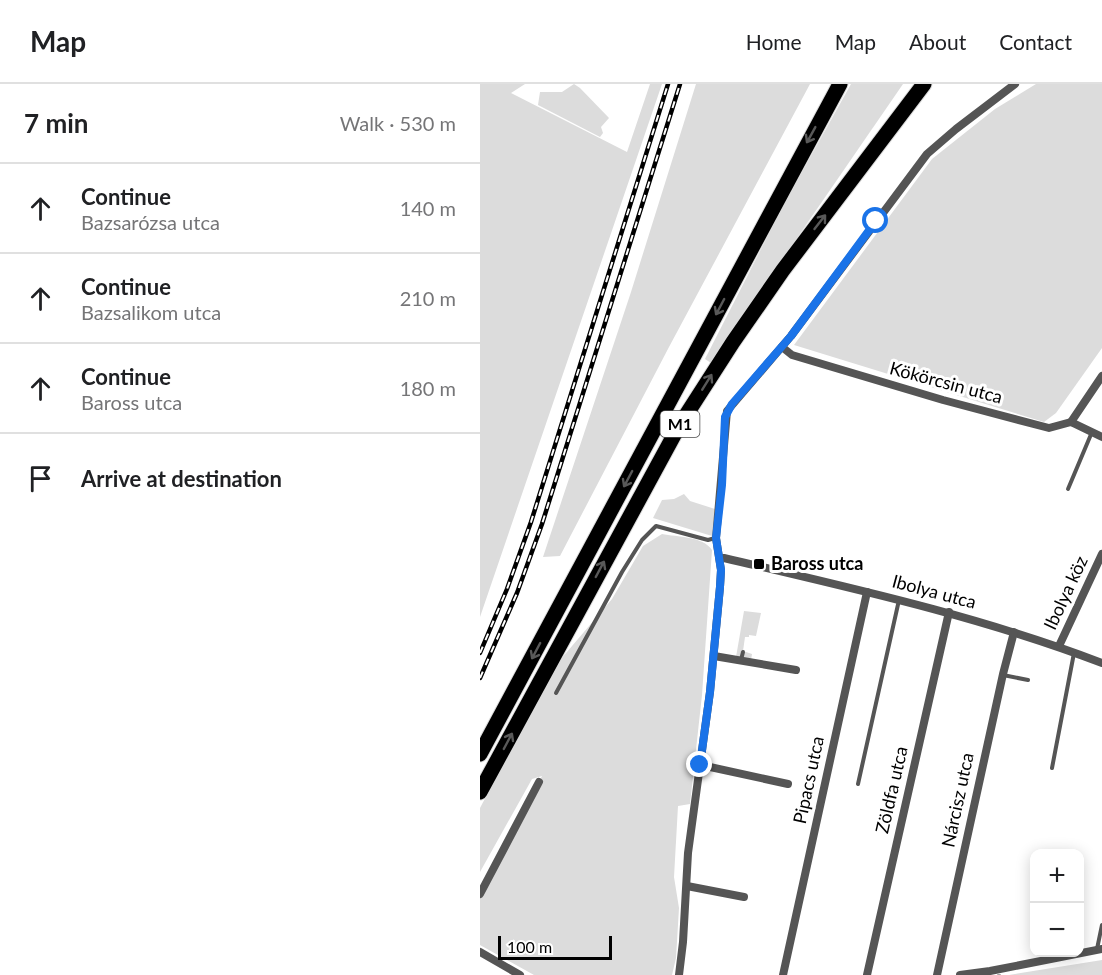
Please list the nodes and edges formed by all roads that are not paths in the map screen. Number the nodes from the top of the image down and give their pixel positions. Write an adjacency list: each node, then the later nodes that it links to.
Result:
1 (840, 84): 25 (highway, M1, one-way to 25)
2 (924, 84): 31 (highway, M1, one-way to 2)
3 (1015, 84): 4 (street)
4 (782, 347): 6 (street, Kökörcsin utca); 10 (street)
5 (1102, 376): 6 (street)
6 (1071, 422): 7 (street)
7 (1092, 431): 8 (street); 9 (lane)
8 (1102, 436)
9 (1068, 489)
10 (716, 538): 12 (street); 24 (lane)
11 (1102, 554): 17 (street, Ibolya köz)
12 (720, 559): 13 (street, Ibolya utca); 19 (street)
13 (867, 592): 14 (street, Ibolya utca); 40 (street, Pipacs utca)
14 (900, 599): 15 (street, Ibolya utca); 30 (lane)
15 (949, 612): 16 (street, Ibolya utca); 41 (street, Zöldfa utca)
16 (1014, 632): 17 (street, Ibolya utca); 22 (street, Nárcisz utca)
17 (1059, 646): 18 (street, Ibolya utca)
18 (1075, 652): 20 (street, Ibolya utca); 27 (lane)
19 (714, 656): 21 (street); 26 (street)
20 (1102, 663)
21 (796, 670)
22 (1003, 674): 23 (lane); 42 (street, Nárcisz utca)
23 (1028, 680)
24 (556, 693)
25 (480, 754)
26 (700, 765): 29 (street); 32 (street)
27 (1052, 768)
28 (539, 782): 33 (street)
29 (788, 784)
30 (858, 784)
31 (480, 792)
32 (687, 886): 34 (street); 39 (street)
33 (480, 894)
34 (744, 897)
35 (1102, 926): 36 (lane)
36 (1099, 950): 43 (street)
37 (480, 952): 38 (street)
38 (520, 975)
39 (680, 975)
40 (783, 975)
41 (867, 975)
42 (937, 975)
43 (960, 975)

